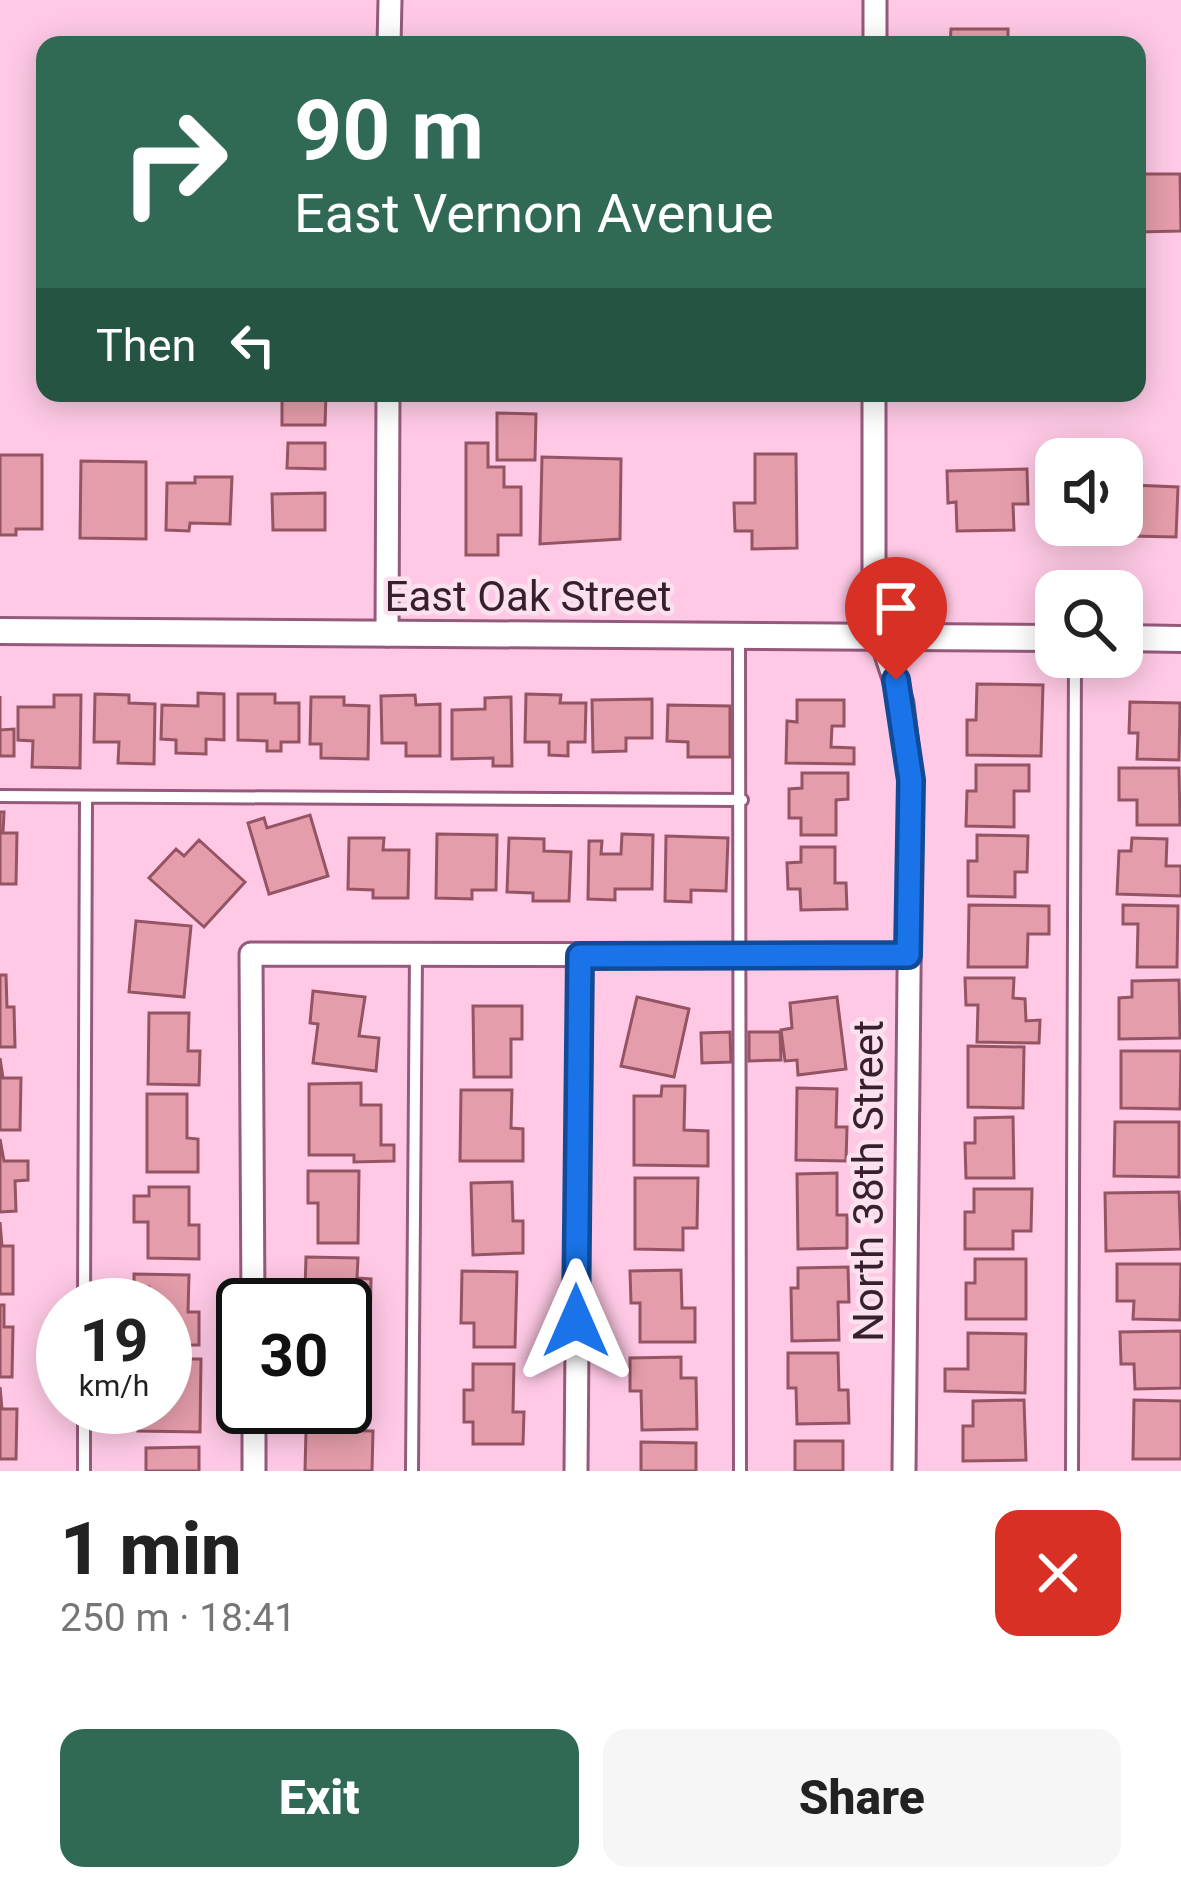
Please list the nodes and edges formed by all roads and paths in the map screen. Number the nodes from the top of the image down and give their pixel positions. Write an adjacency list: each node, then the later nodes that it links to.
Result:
1 (390, 0): 3 (street)
2 (875, 0): 4 (street)
3 (389, 36)
4 (875, 36)
5 (388, 402): 8 (street)
6 (874, 402): 10 (street, North 38th Street)
7 (0, 631): 8 (street, East Oak Street)
8 (387, 634): 9 (street, East Oak Street)
9 (739, 636): 10 (street, East Oak Street); 17 (lane)
10 (880, 636): 11 (street, East Oak Street); 19 (street, North 38th Street)
11 (1035, 638)
12 (1143, 638): 13 (street)
13 (1181, 639)
14 (1075, 678): 32 (lane)
15 (0, 796): 16 (lane)
16 (86, 796): 17 (lane); 22 (lane)
17 (742, 800): 21 (lane)
18 (416, 955): 20 (street); 23 (street); 28 (lane)
19 (908, 955): 21 (street); 31 (street, North 38th Street)
20 (580, 956): 21 (street); 29 (street)
21 (739, 956): 30 (lane)
22 (84, 1278)
23 (253, 1278)
24 (84, 1434): 26 (lane)
25 (254, 1434): 27 (street)
26 (84, 1471)
27 (254, 1471)
28 (412, 1471)
29 (576, 1471)
30 (740, 1471)
31 (904, 1471)
32 (1072, 1471)

